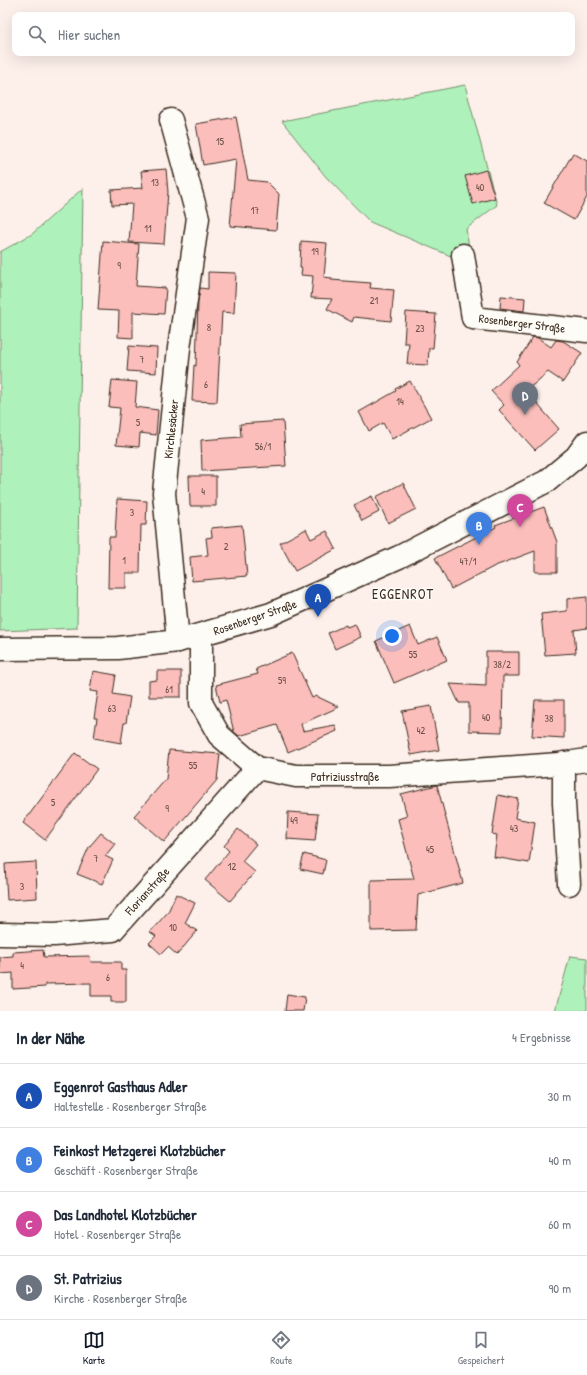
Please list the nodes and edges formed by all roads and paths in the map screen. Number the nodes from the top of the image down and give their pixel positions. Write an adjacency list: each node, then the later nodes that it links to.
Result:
1 (171, 120): 6 (street, Kirchlesäcker)
2 (463, 255): 3 (street, Rosenberger Straße)
3 (587, 331)
4 (587, 442): 5 (street, Rosenberger Straße)
5 (201, 635): 6 (street, Rosenberger Straße); 10 (street, Patriziusstraße)
6 (178, 641): 7 (street, Rosenberger Straße)
7 (0, 649)
8 (587, 760): 9 (street, Patriziusstraße)
9 (564, 763): 10 (street, Patriziusstraße); 11 (street)
10 (257, 768): 12 (street, Florianstraße)
11 (569, 884)
12 (0, 934)

